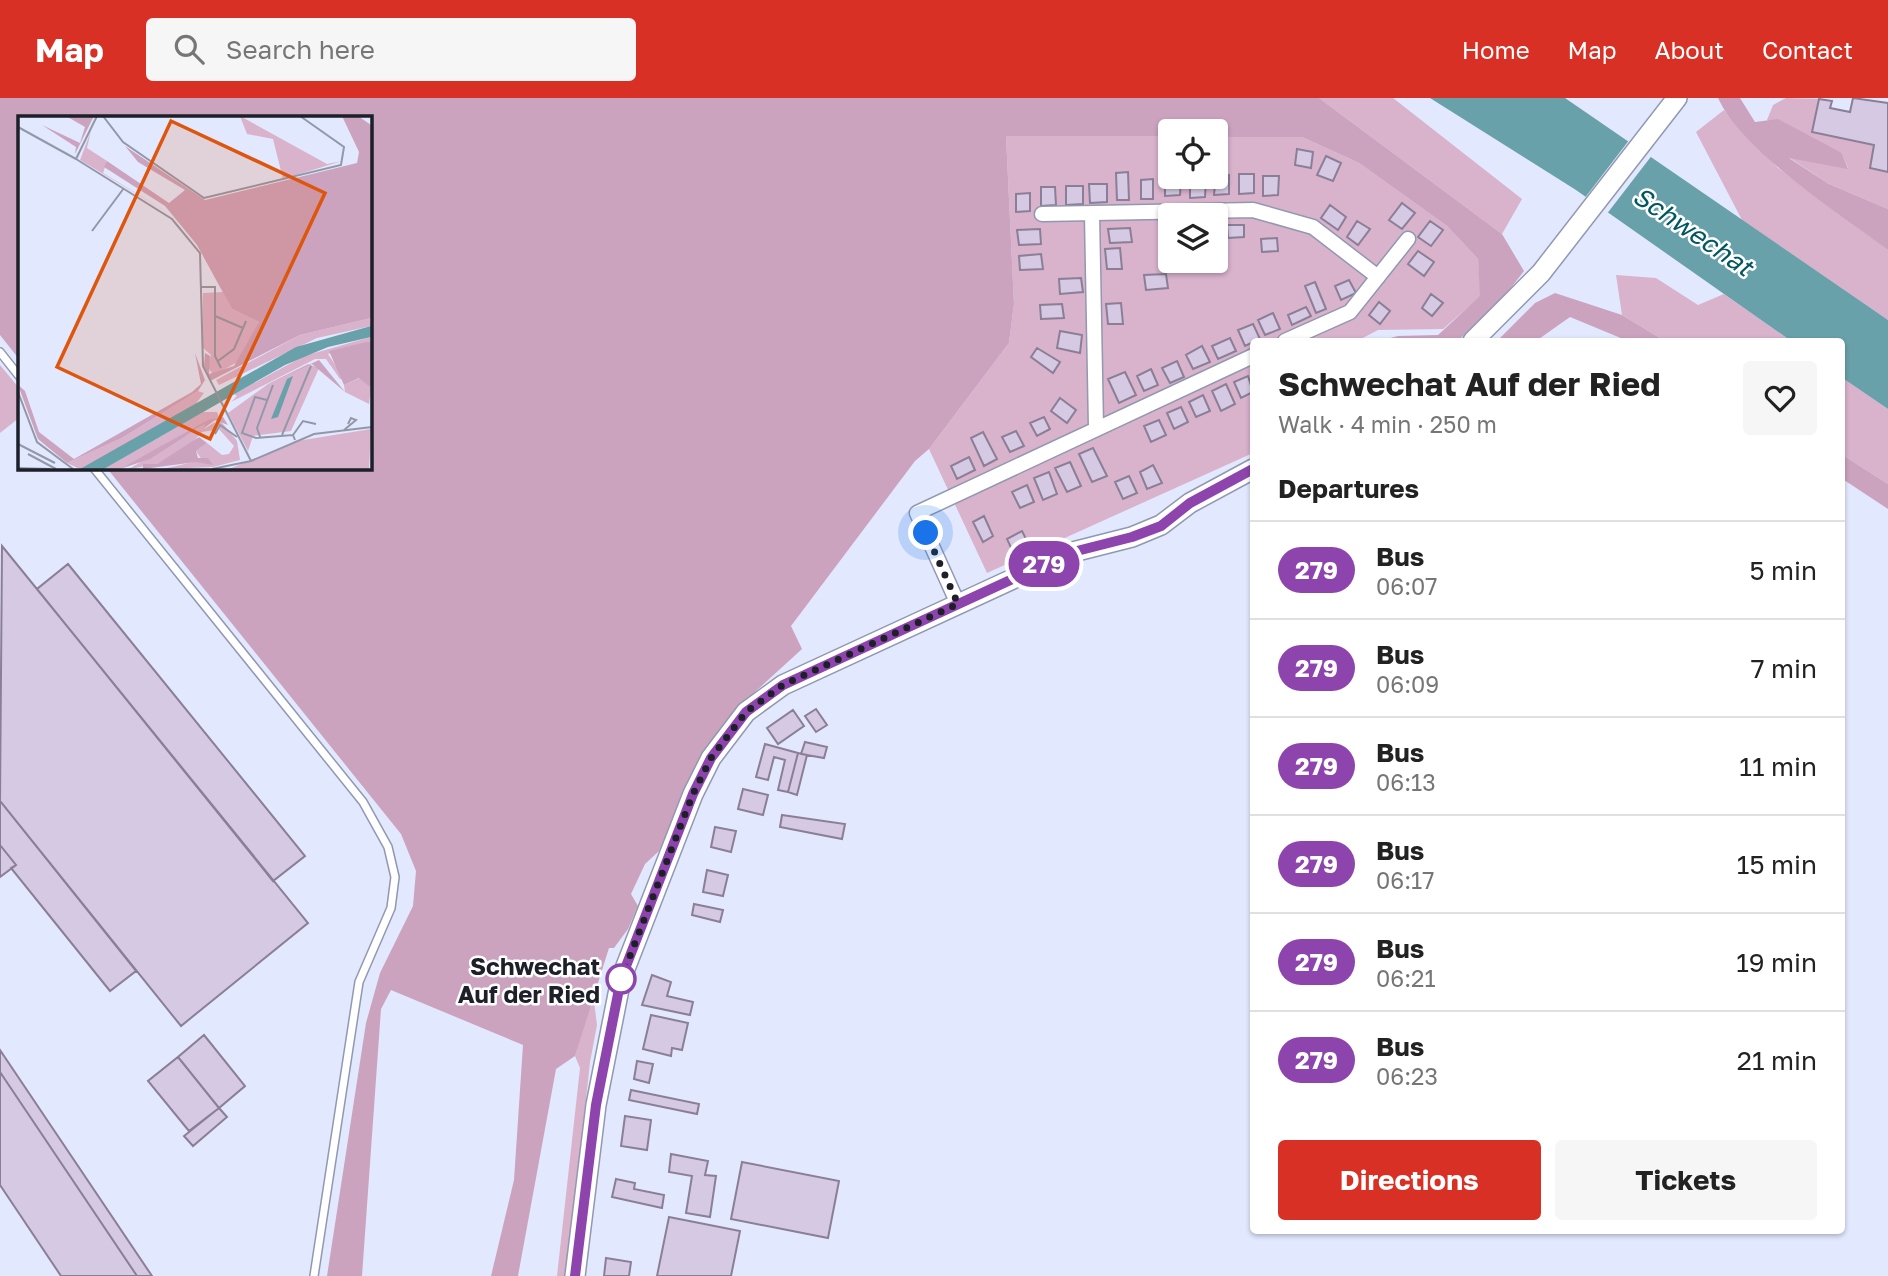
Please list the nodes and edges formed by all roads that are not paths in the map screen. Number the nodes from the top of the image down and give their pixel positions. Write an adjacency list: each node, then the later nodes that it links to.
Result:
1 (1675, 101): 7 (main road)
2 (1042, 214): 3 (street)
3 (1091, 214): 5 (street); 11 (street)
4 (1408, 239): 5 (street)
5 (1378, 277): 6 (street)
6 (1292, 338)
7 (1476, 338)
8 (0, 352): 10 (lane)
9 (1250, 357): 11 (street)
10 (18, 375)
11 (1096, 427): 14 (street)
12 (95, 469): 15 (lane)
13 (1250, 471): 14 (main road)
14 (958, 604): 16 (main road)
15 (314, 1276)
16 (575, 1276)

